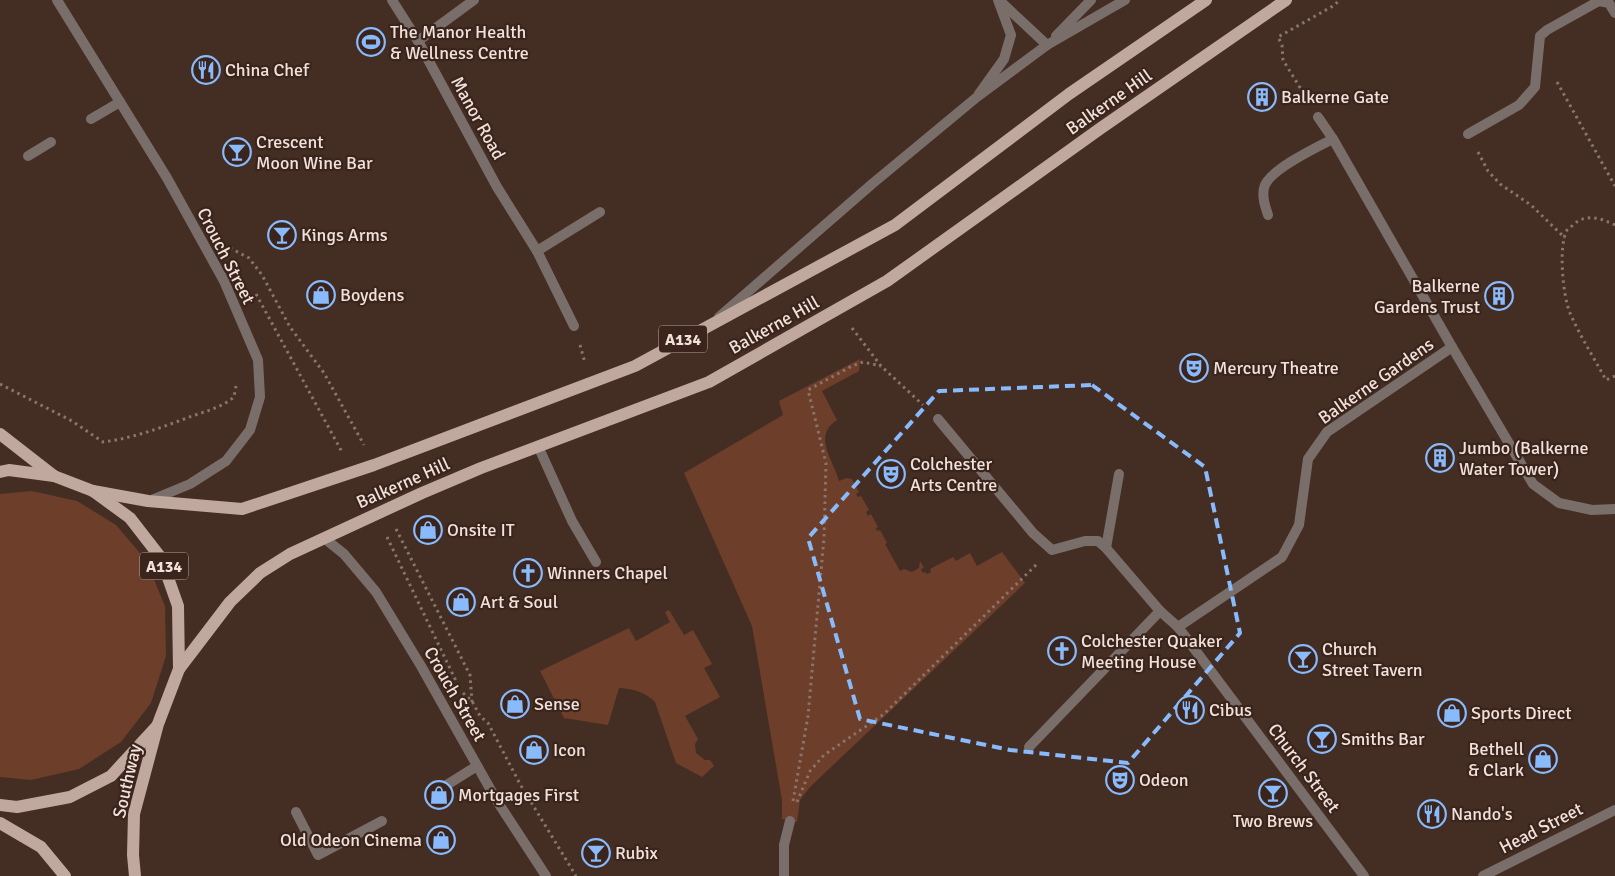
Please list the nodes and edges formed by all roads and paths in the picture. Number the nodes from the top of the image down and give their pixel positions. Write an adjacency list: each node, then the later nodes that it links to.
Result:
1 (57, 0): 17 (street, Crouch Street)
2 (392, 0): 13 (street, Manor Road)
3 (474, 0): 13 (street)
4 (998, 0): 14 (street); 16 (street)
5 (1092, 0): 14 (street)
6 (1125, 0): 14 (street)
7 (1206, 0): 34 (main road, Balkerne Hill / A134)
8 (1286, 0): 45 (main road, Balkerne Hill / A134)
9 (1330, 0): 11 (path)
10 (1340, 0): 11 (path)
11 (1333, 6): 18 (path)
12 (1615, 13): 15 (street)
13 (418, 41): 31 (street, Manor Road)
14 (1047, 45): 16 (street)
15 (1537, 64): 20 (street); 24 (path)
16 (977, 97): 34 (street)
17 (120, 102): 19 (street); 52 (street, Crouch Street)
18 (1318, 117): 21 (street)
19 (91, 119)
20 (1468, 134): 28 (path)
21 (1333, 139): 26 (street); 37 (street)
22 (51, 142): 23 (street)
23 (28, 156)
24 (1615, 186)
25 (600, 212): 31 (street)
26 (1268, 215)
27 (1615, 225): 28 (path)
28 (1565, 238): 39 (path)
29 (224, 247): 30 (path)
30 (230, 248): 32 (path); 47 (path)
31 (537, 251): 35 (street, Manor Road)
32 (234, 255)
33 (255, 294): 46 (path)
34 (711, 324): 41 (main road, Balkerne Hill / A134)
35 (574, 326): 41 (path)
36 (852, 328): 38 (path)
37 (1452, 347): 53 (street, Balkerne Gardens); 61 (street, Balkerne Gardens)
38 (882, 366): 43 (path); 74 (path)
39 (1615, 376)
40 (237, 381): 42 (path)
41 (591, 382): 52 (main road, Balkerne Hill / A134)
42 (0, 384)
43 (938, 419): 58 (street)
44 (0, 434): 50 (main road, Southway)
45 (538, 446): 56 (main road, Balkerne Hill / A134); 59 (street)
46 (342, 452)
47 (368, 452)
48 (0, 472): 50 (main road, Southway / A134)
49 (1119, 474): 57 (street)
50 (54, 476): 51 (main road, Southway / A134)
51 (93, 491): 52 (main road, Balkerne Hill / A134); 62 (main road, Southway / A134)
52 (148, 501)
53 (1615, 509)
54 (394, 526): 65 (path)
55 (387, 536): 63 (path)
56 (324, 538): 62 (main road, Balkerne Hill / A134); 68 (street, Crouch Street)
57 (1106, 548): 58 (street); 60 (street, Church Street)
58 (1052, 550): 74 (path)
59 (596, 562)
60 (1160, 611): 61 (street, Church Street); 67 (street)
61 (1178, 627): 81 (street, Church Street)
62 (179, 669): 66 (main road, Southway / A134)
63 (458, 683)
64 (462, 692): 65 (path, Crouch Street)
65 (472, 701): 79 (path, Crouch Street)
66 (158, 724): 70 (main road, Southway / A134); 77 (main road, Southway / A134)
67 (1029, 747)
68 (477, 766): 69 (street); 78 (street, Crouch Street)
69 (445, 786)
70 (0, 804)
71 (1615, 810): 82 (street, Head Street)
72 (296, 812): 73 (street)
73 (382, 821)
74 (790, 821): 80 (street)
75 (0, 823): 76 (main road)
76 (65, 876)
77 (135, 876)
78 (546, 876)
79 (576, 876)
80 (784, 876)
81 (1364, 876)
82 (1483, 876)

